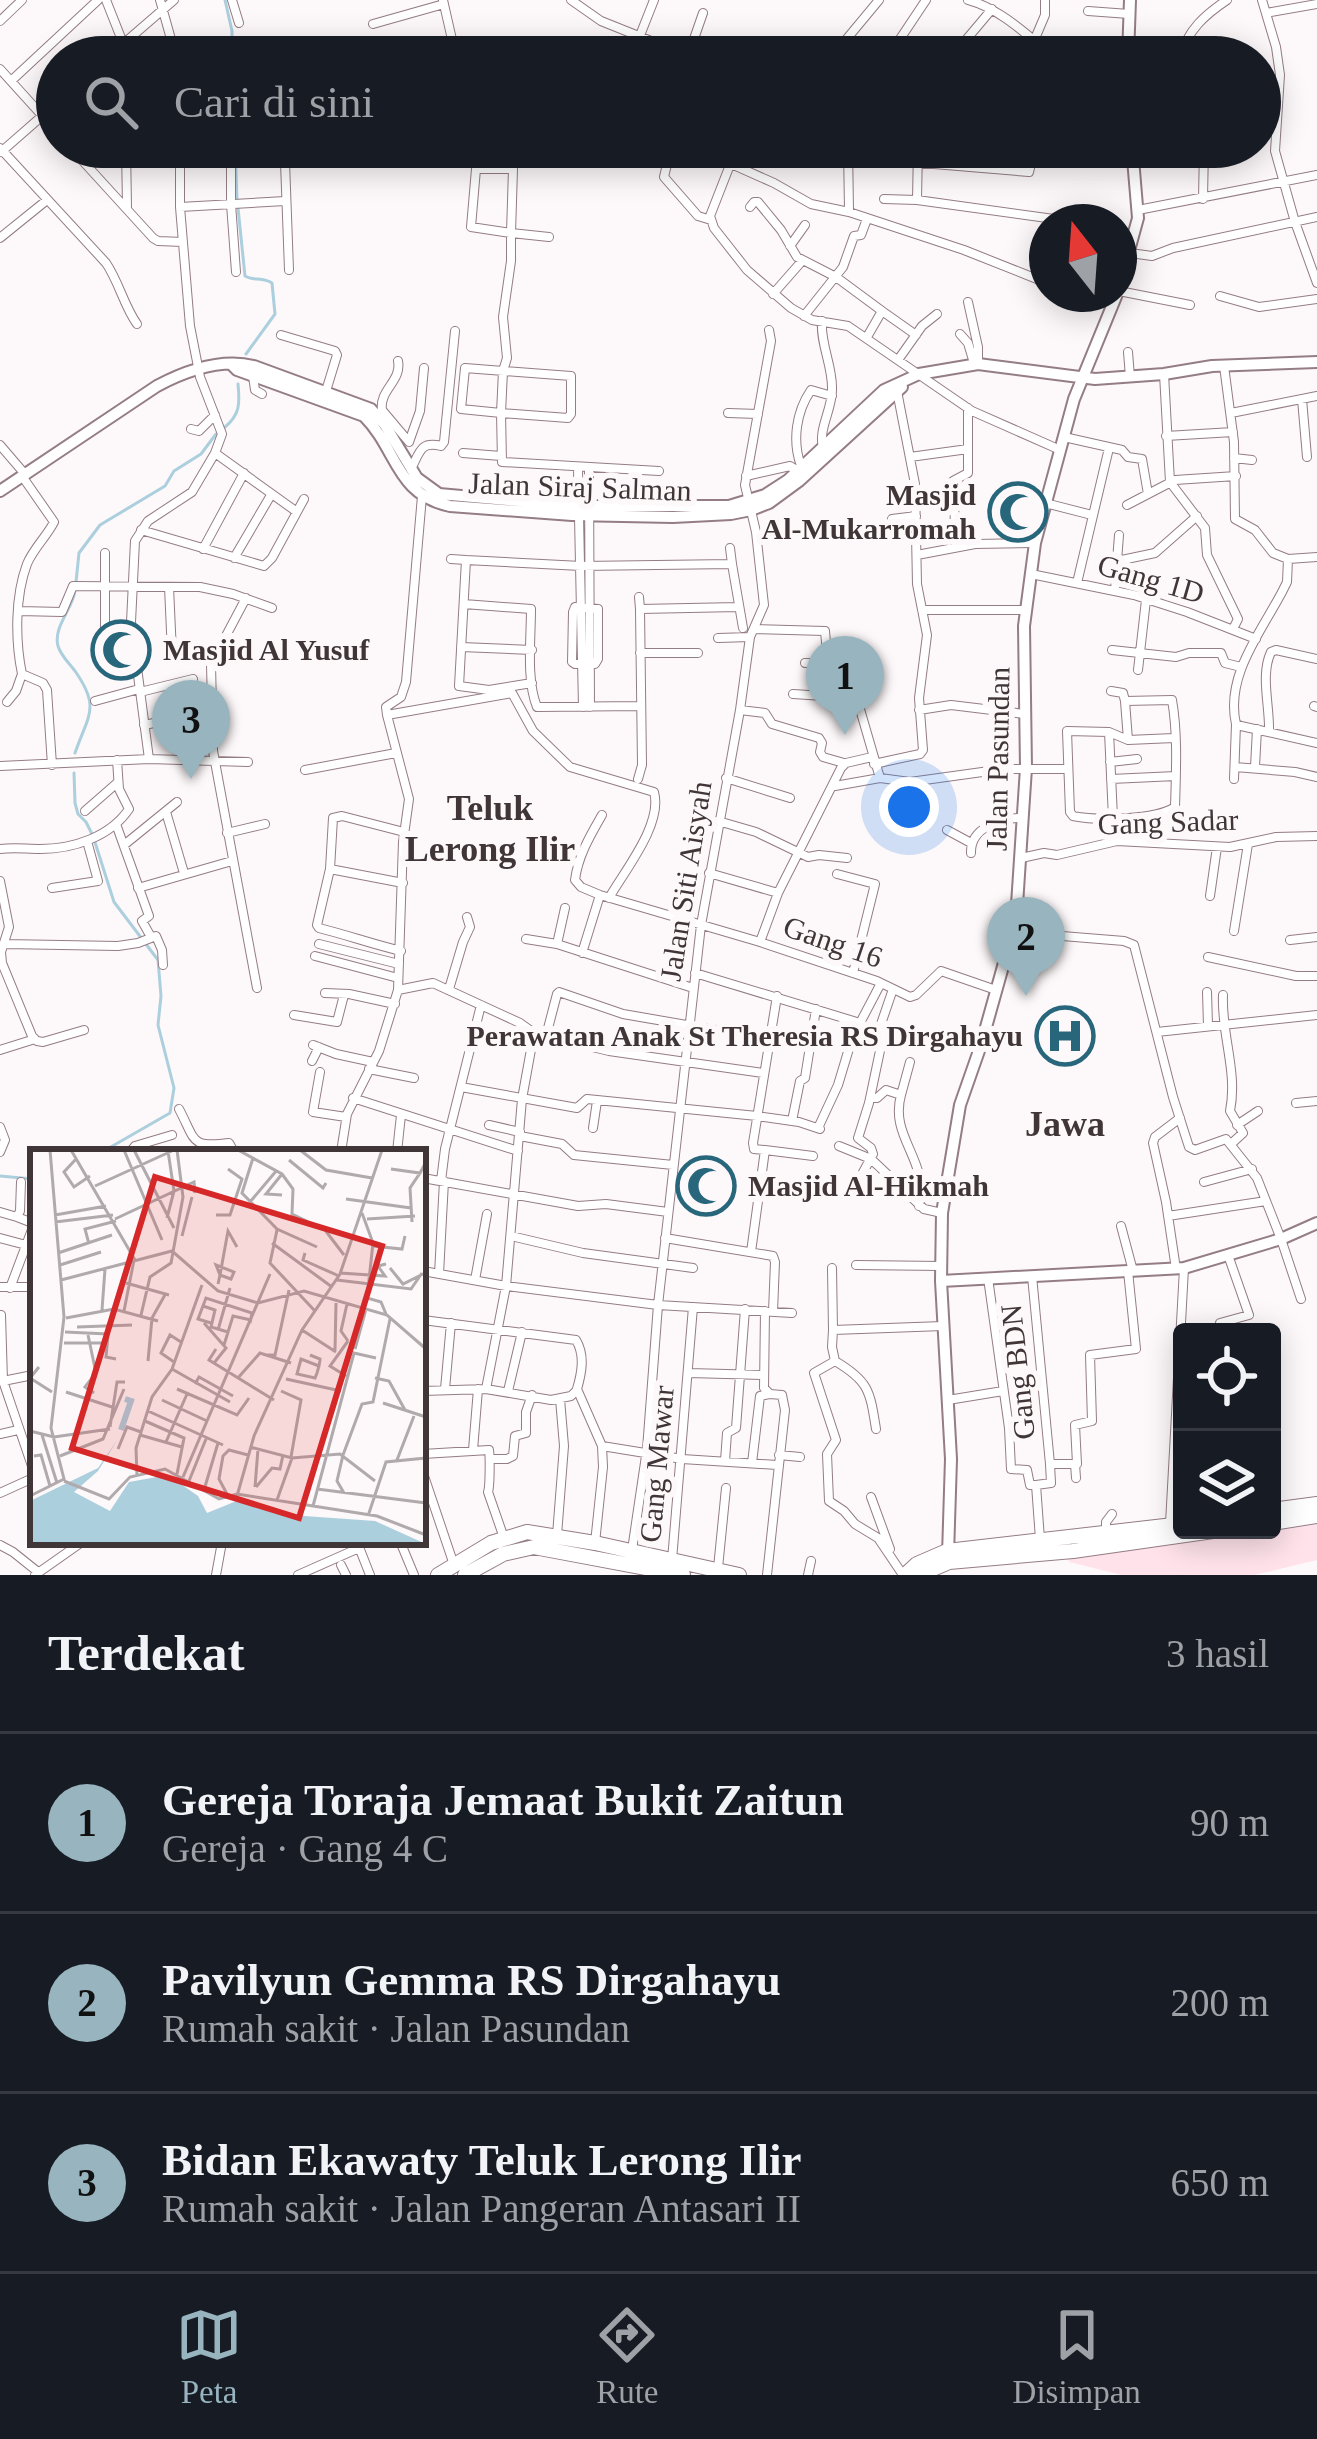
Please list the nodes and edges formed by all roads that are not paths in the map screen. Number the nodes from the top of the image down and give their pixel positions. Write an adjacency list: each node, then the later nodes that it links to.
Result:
1 (22, 0): 23 (street)
2 (102, 0): 26 (street); 27 (street)
3 (174, 0): 16 (street)
4 (232, 0): 24 (street)
5 (571, 0): 20 (street)
6 (592, 0): 20 (street)
7 (654, 0): 32 (street)
8 (879, 0): 34 (street)
9 (926, 0): 35 (street)
10 (968, 0): 18 (street)
11 (1045, 0): 38 (street)
12 (1262, 0): 22 (street)
13 (443, 2): 25 (street); 30 (street)
14 (1222, 2): 39 (street)
15 (1317, 4): 22 (street)
16 (162, 5): 28 (street); 29 (street)
17 (1130, 7): 19 (street)
18 (992, 9): 36 (street); 37 (street)
19 (1088, 11)
20 (586, 13): 31 (street)
21 (703, 13): 33 (street)
22 (1266, 13): 40 (street)
23 (0, 21)
24 (239, 23)
25 (373, 24)
26 (62, 36)
27 (120, 36)
28 (130, 36)
29 (170, 36)
30 (451, 36)
31 (635, 36)
32 (640, 36)
33 (696, 36)
34 (849, 36)
35 (902, 36)
36 (969, 36)
37 (1027, 36)
38 (1036, 36)
39 (1189, 36)
40 (1272, 36)
41 (36, 59): 43 (street)
42 (0, 69): 43 (street)
43 (11, 81): 44 (street)
44 (36, 109)
45 (36, 121): 46 (street)
46 (1, 151): 66 (street)
47 (89, 168): 72 (street)
48 (126, 168): 72 (street)
49 (179, 168): 70 (street)
50 (230, 168): 69 (street)
51 (285, 168): 68 (street)
52 (666, 168): 78 (street)
53 (727, 168): 78 (street)
54 (740, 168): 74 (street)
55 (848, 168): 74 (street)
56 (917, 168): 67 (street)
57 (992, 168): 58 (street)
58 (1030, 168)
59 (1135, 168): 73 (street, Jalan Pasundan)
60 (1204, 168): 65 (street)
61 (1280, 168): 63 (street)
62 (1317, 175): 63 (street)
63 (1284, 183): 65 (street); 79 (street)
64 (884, 199): 67 (street)
65 (1203, 199): 73 (street)
66 (47, 200): 84 (street); 105 (street)
67 (917, 200): 75 (street)
68 (285, 201): 69 (street); 89 (street)
69 (231, 204): 70 (street); 90 (street)
70 (180, 207): 85 (street)
71 (750, 207): 86 (street)
72 (127, 208): 85 (street)
73 (1138, 210): 81 (street, Jalan Pasundan)
74 (849, 212): 77 (street)
75 (1029, 215)
76 (1317, 217): 79 (street)
77 (867, 219): 91 (street); 92 (street)
78 (711, 220): 95 (street)
79 (1295, 222): 87 (street); 93 (street)
80 (805, 225): 86 (street)
81 (1137, 228)
82 (511, 233): 82 (street); 83 (street); 121 (street)
83 (548, 237)
84 (0, 238)
85 (184, 242): 118 (street)
86 (790, 247): 88 (street)
87 (1137, 254)
88 (802, 261): 92 (street); 95 (street)
89 (289, 270)
90 (236, 272)
91 (1029, 276)
92 (836, 278): 100 (street); 103 (street)
93 (1317, 283)
94 (1137, 292): 99 (street)
95 (773, 294): 103 (street)
96 (1220, 296): 97 (street)
97 (1317, 299)
98 (968, 302): 116 (street)
99 (1190, 305)
100 (882, 311): 110 (street); 111 (street)
101 (1108, 312): 125 (street, Jalan Pasundan)
102 (937, 314): 110 (street)
103 (804, 316): 104 (street)
104 (822, 321): 111 (street); 129 (street)
105 (137, 324)
106 (769, 330): 137 (street, Jalan Siti Aisyah)
107 (454, 331): 158 (street)
108 (960, 334): 116 (street)
109 (281, 335): 127 (street)
110 (916, 335): 113 (street)
111 (867, 337): 113 (street)
112 (1128, 352): 124 (street)
113 (898, 360): 123 (street)
114 (398, 361): 133 (street)
115 (1317, 362): 117 (street, Jalan Siraj Salman)
116 (976, 364): 123 (street, Jalan Siraj Salman); 125 (street, Jalan Siraj Salman)
117 (1224, 365): 122 (street, Jalan Siraj Salman); 136 (street)
118 (197, 368): 120 (street); 138 (street); 161 (street)
119 (424, 368): 142 (street)
120 (254, 371): 127 (street); 128 (street); 155 (street)
121 (503, 371): 134 (street); 134 (street); 134 (street)
122 (1164, 374): 124 (street, Jalan Siraj Salman); 141 (street)
123 (924, 375): 126 (street, Jalan Siraj Salman); 132 (street)
124 (1130, 376): 125 (street, Jalan Siraj Salman)
125 (1081, 379): 143 (street, Jalan Pasundan)
126 (896, 387): 147 (street, Jalan Siraj Salman); 151 (street)
127 (326, 391): 133 (street)
128 (262, 394)
129 (832, 396): 147 (street); 157 (street)
130 (1317, 396): 131 (street)
131 (1302, 399): 136 (street); 152 (street)
132 (968, 408): 143 (street); 146 (street)
133 (380, 413): 142 (street); 155 (street)
134 (501, 413): 150 (street)
135 (728, 413): 137 (street)
136 (1231, 413): 140 (street)
137 (758, 414): 162 (street, Jalan Siti Aisyah)
138 (215, 415): 139 (street); 149 (street)
139 (190, 429)
140 (1233, 432): 141 (street); 153 (street)
141 (1166, 436): 164 (street)
142 (409, 442): 155 (street)
143 (1060, 443): 145 (street); 170 (street, Jalan Pasundan)
144 (0, 445): 161 (street)
145 (1109, 448): 166 (street); 175 (street)
146 (968, 449): 151 (street); 183 (street)
147 (827, 452): 157 (street, Jalan Siraj Salman); 171 (street, Jalan Siraj Salman)
148 (464, 453): 150 (street)
149 (215, 454): 160 (street); 179 (street)
150 (501, 456): 156 (street)
151 (910, 457): 176 (street)
152 (1307, 457)
153 (1234, 458): 154 (street); 163 (street)
154 (1252, 460)
155 (400, 462): 158 (street); 168 (street)
156 (584, 469): 159 (street); 173 (street)
157 (800, 469): 162 (street); 171 (street, Jalan Siraj Salman)
158 (411, 470): 173 (street, Jalan Siraj Salman)
159 (659, 471)
160 (244, 473): 167 (street); 184 (street)
161 (23, 474): 165 (street); 211 (street)
162 (746, 476): 171 (street, Jalan Siti Aisyah)
163 (1236, 476): 164 (street); 190 (street)
164 (1170, 482): 166 (street); 177 (street)
165 (0, 491)
166 (1148, 494): 172 (street)
167 (271, 495): 174 (street); 188 (street)
168 (422, 496): 173 (street, Jalan Siraj Salman); 248 (street)
169 (304, 499): 174 (street)
170 (1044, 503): 175 (street); 181 (street, Jalan Pasundan)
171 (750, 506): 173 (street, Jalan Siraj Salman); 216 (street, Jalan Siti Aisyah)
172 (1127, 506)
173 (584, 511): 194 (street)
174 (298, 512): 188 (street)
175 (1092, 515): 196 (street)
176 (916, 516): 178 (street); 186 (street)
177 (1197, 516): 192 (street); 215 (street)
178 (892, 518)
179 (141, 530): 184 (street); 198 (street)
180 (1119, 535): 192 (street)
181 (1035, 543): 183 (street); 195 (street, Jalan Pasundan)
182 (730, 548): 193 (street)
183 (956, 548): 186 (street)
184 (203, 549): 188 (street)
185 (105, 553): 197 (street)
186 (917, 555): 212 (street)
187 (1317, 557): 190 (street)
188 (234, 558)
189 (451, 559): 191 (street)
190 (1288, 559): 218 (street)
191 (466, 560): 194 (street); 204 (street)
192 (1117, 561): 200 (street)
193 (732, 564): 194 (street); 206 (street)
194 (585, 566): 205 (street)
195 (1030, 574): 196 (street, Gang 1D); 213 (street, Jalan Pasundan)
196 (1077, 583): 200 (street, Gang 1D)
197 (104, 586): 198 (street); 211 (street); 227 (street)
198 (132, 586): 199 (street); 227 (street)
199 (169, 586): 202 (street); 222 (street)
200 (1115, 591): 203 (street, Gang 1D)
201 (640, 596): 210 (street)
202 (246, 598): 207 (street); 263 (street)
203 (1146, 600): 215 (street, Gang 1D); 225 (street)
204 (464, 604): 208 (street); 219 (street)
205 (585, 607): 228 (street); 228 (street); 228 (street)
206 (738, 607): 210 (street); 214 (street)
207 (272, 608)
208 (531, 609): 209 (street); 220 (street)
209 (543, 609)
210 (640, 609): 223 (street)
211 (19, 610): 233 (street)
212 (922, 610): 213 (street); 246 (street)
213 (1025, 610): 247 (street, Jalan Pasundan)
214 (743, 628)
215 (1233, 629): 218 (street, Gang 1D)
216 (753, 633): 217 (street); 230 (street); 245 (street, Jalan Siti Aisyah)
217 (718, 638)
218 (1256, 638): 231 (street)
219 (461, 646): 220 (street); 235 (street)
220 (532, 650): 235 (street)
221 (1112, 650): 225 (street)
222 (172, 653)
223 (640, 653): 224 (street); 243 (street)
224 (698, 653)
225 (1139, 653): 231 (street); 232 (street)
226 (1317, 659): 254 (street)
227 (134, 660): 236 (street)
228 (585, 664): 244 (street)
229 (805, 664): 230 (street)
230 (828, 664): 239 (street)
231 (1241, 668): 250 (street)
232 (1138, 670)
233 (23, 675): 242 (street); 267 (street)
234 (194, 679): 236 (street)
235 (532, 683): 244 (street)
236 (140, 690): 240 (street); 251 (street)
237 (1111, 691): 241 (street)
238 (793, 694): 239 (street)
239 (855, 698): 262 (street)
240 (95, 701)
241 (1125, 701): 255 (street); 256 (street)
242 (7, 702)
243 (640, 706): 244 (street); 278 (street)
244 (586, 707)
245 (740, 710): 266 (street); 276 (street, Jalan Siti Aisyah)
246 (919, 710): 247 (street); 262 (street)
247 (1024, 714): 271 (street, Jalan Pasundan)
248 (387, 715): 258 (street); 315 (street)
249 (189, 716): 251 (street)
250 (1236, 724): 252 (street); 269 (street)
251 (144, 725): 259 (street)
252 (1257, 729): 254 (street); 270 (street)
253 (1109, 732): 256 (street); 265 (street); 272 (street)
254 (1269, 732): 257 (street)
255 (1174, 738): 256 (street); 274 (street)
256 (1128, 740)
257 (1317, 743)
258 (396, 754): 273 (street); 294 (street)
259 (149, 759): 261 (street); 263 (street)
260 (1137, 759): 265 (street)
261 (116, 760): 267 (street); 281 (street)
262 (873, 760): 266 (street); 277 (street)
263 (214, 762): 264 (street); 295 (street)
264 (248, 762)
265 (1110, 762): 279 (street)
266 (846, 763): 282 (street)
267 (52, 764): 268 (street)
268 (0, 766)
269 (1235, 767): 270 (street); 280 (street)
270 (1255, 767): 275 (street)
271 (1026, 768): 272 (street); 277 (street); 288 (street, Jalan Pasundan)
272 (1067, 769): 289 (street)
273 (304, 770)
274 (1175, 776): 279 (street); 289 (street)
275 (1317, 777)
276 (726, 778): 283 (street); 290 (street, Jalan Siti Aisyah)
277 (880, 778): 282 (street)
278 (638, 779)
279 (1111, 779): 289 (street)
280 (1234, 779)
281 (118, 782): 285 (street); 291 (street)
282 (834, 786): 302 (street)
283 (790, 798)
284 (177, 802): 286 (street)
285 (86, 812)
286 (166, 812): 299 (street); 307 (street)
287 (602, 815): 315 (street)
288 (1023, 818): 293 (street); 304 (street, Jalan Pasundan)
289 (1113, 818)
290 (718, 821): 302 (street); 308 (street, Jalan Siti Aisyah)
291 (116, 824): 297 (street); 299 (street)
292 (266, 824): 295 (street)
293 (947, 830)
294 (404, 832): 306 (street); 311 (street)
295 (227, 833): 305 (street)
296 (1317, 836): 298 (street, Gang Sadar)
297 (88, 840): 301 (street); 312 (street)
298 (1248, 844): 300 (street, Gang Sadar); 321 (street)
299 (124, 845): 313 (street)
300 (1217, 847): 304 (street, Gang Sadar); 316 (street)
301 (0, 849)
302 (799, 851): 303 (street); 314 (street)
303 (848, 858)
304 (1021, 858): 322 (street, Jalan Pasundan)
305 (232, 862): 307 (street); 343 (street)
306 (330, 869): 311 (street); 331 (street)
307 (184, 873): 313 (street)
308 (709, 873): 314 (street); 320 (street, Jalan Siti Aisyah)
309 (837, 874): 339 (street)
310 (0, 881): 318 (street)
311 (403, 883): 331 (street)
312 (52, 888)
313 (138, 888): 324 (street)
314 (778, 893): 327 (street)
315 (604, 896): 320 (street, Gang 16); 332 (street)
316 (1210, 896)
317 (565, 908): 330 (street)
318 (3, 912): 328 (street)
319 (467, 917): 345 (street)
320 (700, 925): 327 (street, Gang 16); 338 (street, Jalan Siti Aisyah)
321 (1234, 931)
322 (1014, 932): 348 (street, Jalan Pasundan); 365 (street)
323 (1317, 937): 326 (street)
324 (150, 939): 328 (street); 337 (street)
325 (526, 939): 330 (street)
326 (1290, 940)
327 (760, 943): 339 (street, Gang 16)
328 (4, 944): 335 (street)
329 (319, 944): 336 (street)
330 (557, 944): 332 (street)
331 (401, 951): 336 (street)
332 (582, 953): 344 (street)
333 (315, 956): 341 (street)
334 (1208, 957): 340 (street)
335 (1, 964): 370 (street)
336 (399, 964): 341 (street)
337 (163, 965)
338 (695, 973): 344 (street, Jalan Siti Aisyah); 353 (street)
339 (853, 973): 342 (street, Gang 16)
340 (1317, 976)
341 (398, 978): 347 (street)
342 (881, 983): 346 (street, Gang 16); 359 (street)
343 (257, 988)
344 (693, 988): 361 (street, Jalan Siti Aisyah)
345 (448, 989): 347 (street); 355 (street)
346 (893, 989): 348 (street, Gang 16); 363 (street)
347 (398, 990): 354 (street)
348 (998, 991): 425 (street, Jalan Pasundan)
349 (1207, 992): 362 (street)
350 (326, 993): 351 (street)
351 (344, 995): 354 (street); 357 (street)
352 (1223, 995): 360 (street)
353 (777, 997): 356 (street); 368 (street)
354 (395, 1004): 375 (street)
355 (481, 1005): 366 (street); 379 (street)
356 (816, 1009): 359 (street); 394 (street)
357 (294, 1015)
358 (1317, 1015): 360 (street)
359 (860, 1021): 394 (street)
360 (1224, 1023): 362 (street); 396 (street)
361 (689, 1025): 367 (street); 368 (street); 373 (street, Jalan Siti Aisyah)
362 (1208, 1025): 365 (street)
363 (885, 1027): 369 (street); 382 (street)
364 (84, 1030): 370 (street)
365 (1157, 1032): 393 (street)
366 (534, 1034): 367 (street); 383 (street)
367 (546, 1036): 373 (street)
368 (768, 1039): 377 (street)
369 (910, 1039)
370 (34, 1040): 371 (street)
371 (0, 1050)
372 (312, 1061): 375 (street)
373 (684, 1062): 377 (street); 388 (street, Jalan Siti Aisyah)
374 (910, 1062): 380 (street)
375 (375, 1063): 378 (street); 381 (street)
376 (320, 1072): 392 (street)
377 (763, 1073): 391 (street)
378 (414, 1078)
379 (461, 1087): 383 (street); 399 (street)
380 (901, 1095): 382 (street); 422 (street)
381 (353, 1098): 390 (street); 392 (street)
382 (871, 1098): 412 (street)
383 (522, 1099): 384 (street); 400 (street)
384 (597, 1101): 388 (street); 398 (street)
385 (1317, 1101): 386 (street)
386 (1296, 1103)
387 (179, 1109): 405 (street)
388 (679, 1110): 391 (street); 413 (street, Jalan Siti Aisyah)
389 (1258, 1111): 396 (street)
390 (401, 1115): 399 (street); 407 (street)
391 (757, 1116): 394 (street); 408 (street)
392 (346, 1117): 406 (street)
393 (1180, 1118): 402 (street); 427 (street)
394 (796, 1122)
395 (489, 1125): 400 (street)
396 (1237, 1125): 402 (street)
397 (0, 1127): 410 (street)
398 (593, 1128)
399 (451, 1132): 409 (street); 416 (street)
400 (520, 1134): 409 (street); 413 (street)
401 (172, 1136): 404 (street)
402 (1231, 1145): 414 (street)
403 (839, 1146): 412 (street)
404 (132, 1149)
405 (233, 1149)
406 (341, 1149)
407 (397, 1149)
408 (765, 1150): 411 (street); 438 (street)
409 (518, 1151): 419 (street)
410 (0, 1152)
411 (813, 1156)
412 (871, 1159): 420 (street); 422 (street)
413 (673, 1165): 424 (street, Jalan Siti Aisyah)
414 (1252, 1169): 418 (street); 421 (street)
415 (426, 1178): 416 (street)
416 (442, 1181): 419 (street); 448 (street)
417 (21, 1182): 428 (street)
418 (1204, 1182)
419 (516, 1193): 424 (street); 433 (street)
420 (856, 1193)
421 (1266, 1201): 427 (street); 436 (street)
422 (919, 1206): 425 (street)
423 (0, 1212): 428 (street)
424 (668, 1212): 435 (street, Jalan Siti Aisyah)
425 (942, 1213): 442 (street, Jalan Pasundan)
426 (487, 1214): 451 (street)
427 (1168, 1216): 445 (street)
428 (17, 1217): 429 (street)
429 (30, 1223)
430 (1317, 1223): 436 (street)
431 (1121, 1226): 446 (street)
432 (30, 1231): 437 (street)
433 (512, 1236): 440 (street); 453 (street)
434 (0, 1238): 437 (street)
435 (665, 1238): 438 (street); 440 (street, Jalan Siti Aisyah)
436 (1281, 1238): 439 (street); 455 (street)
437 (26, 1245): 454 (street)
438 (751, 1252): 459 (street)
439 (1228, 1255): 445 (street); 465 (street)
440 (663, 1264): 443 (street); 456 (street, Jalan Siti Aisyah)
441 (856, 1265): 442 (street)
442 (940, 1266): 452 (street, Jalan Pasundan)
443 (693, 1268)
444 (832, 1268): 468 (street)
445 (1180, 1268): 446 (street); 464 (street)
446 (1131, 1271): 449 (street); 500 (street)
447 (426, 1272): 448 (street)
448 (439, 1274): 451 (street)
449 (1032, 1276): 450 (street); 499 (street, Gang BDN)
450 (988, 1278): 452 (street); 479 (street)
451 (475, 1280): 453 (street)
452 (941, 1281): 466 (street, Jalan Pasundan)
453 (506, 1286): 456 (street); 467 (street)
454 (5, 1287)
455 (1301, 1299)
456 (658, 1305): 457 (street); 490 (street, Jalan Siti Aisyah)
457 (693, 1307): 458 (street); 471 (street, Gang Mawar)
458 (745, 1310): 459 (street); 473 (street)
459 (769, 1311): 460 (street); 472 (street)
460 (792, 1313)
461 (1, 1315): 474 (street)
462 (426, 1320): 463 (street)
463 (451, 1323): 467 (street); 476 (street)
464 (1181, 1323)
465 (1220, 1323)
466 (944, 1326): 468 (street); 484 (street, Jalan Pasundan)
467 (499, 1328): 469 (street); 477 (street)
468 (833, 1330): 470 (street)
469 (522, 1332): 475 (street); 478 (street)
470 (836, 1361): 485 (street); 529 (street)
471 (689, 1373): 473 (street); 494 (street, Gang Mawar)
472 (763, 1375): 473 (street); 481 (street)
473 (741, 1376): 497 (street)
474 (3, 1382): 486 (street)
475 (578, 1388): 483 (street); 488 (street)
476 (445, 1389): 477 (street); 480 (street)
477 (482, 1389): 478 (street); 489 (street)
478 (508, 1391): 482 (street)
479 (1004, 1391): 484 (street); 504 (street)
480 (426, 1392)
481 (770, 1394): 495 (street); 498 (street)
482 (532, 1395): 483 (street); 493 (street)
483 (560, 1399): 518 (street)
484 (948, 1400): 526 (street, Jalan Pasundan)
485 (876, 1429)
486 (18, 1430): 487 (street); 496 (street)
487 (0, 1434)
488 (602, 1446): 490 (street); 519 (street)
489 (473, 1450): 491 (street); 493 (street)
490 (646, 1452): 494 (street); 525 (street, Jalan Siti Aisyah)
491 (426, 1454)
492 (800, 1457): 495 (street)
493 (490, 1458): 516 (street)
494 (682, 1459): 497 (street); 527 (street, Gang Mawar)
495 (778, 1460): 498 (street); 542 (street)
496 (30, 1461)
497 (724, 1461): 498 (street)
498 (752, 1463)
499 (1050, 1464): 500 (street); 504 (street)
500 (1075, 1464): 501 (street)
501 (1076, 1478)
502 (30, 1479): 506 (street)
503 (426, 1483): 531 (street)
504 (1036, 1485): 517 (street)
505 (726, 1488): 532 (street)
506 (0, 1493)
507 (871, 1497): 529 (street)
508 (1317, 1504): 509 (highway)
509 (1281, 1509)
510 (1112, 1514): 514 (street)
511 (1317, 1516): 512 (highway)
512 (1281, 1522)
513 (1173, 1524): 514 (highway)
514 (1106, 1532): 517 (highway)
515 (1173, 1537): 526 (highway)
516 (504, 1538): 518 (highway); 531 (highway)
517 (1040, 1539): 526 (highway)
518 (551, 1541): 519 (highway); 531 (highway); 540 (highway)
519 (595, 1543): 525 (highway)
520 (0, 1545): 533 (street)
521 (78, 1545): 533 (street)
522 (221, 1545): 534 (street)
523 (358, 1545): 535 (street); 537 (street)
524 (402, 1546): 538 (street)
525 (632, 1551): 527 (highway)
526 (948, 1556): 544 (highway); 545 (highway)
527 (672, 1560): 532 (highway)
528 (811, 1561): 543 (street)
529 (894, 1562): 544 (street)
530 (341, 1565): 536 (street)
531 (459, 1570): 539 (highway)
532 (718, 1570): 541 (highway)
533 (36, 1574)
534 (216, 1575)
535 (298, 1575)
536 (346, 1575)
537 (370, 1575)
538 (414, 1575)
539 (438, 1575)
540 (683, 1575)
541 (739, 1575)
542 (767, 1575)
543 (808, 1575)
544 (904, 1575)
545 (920, 1575)

